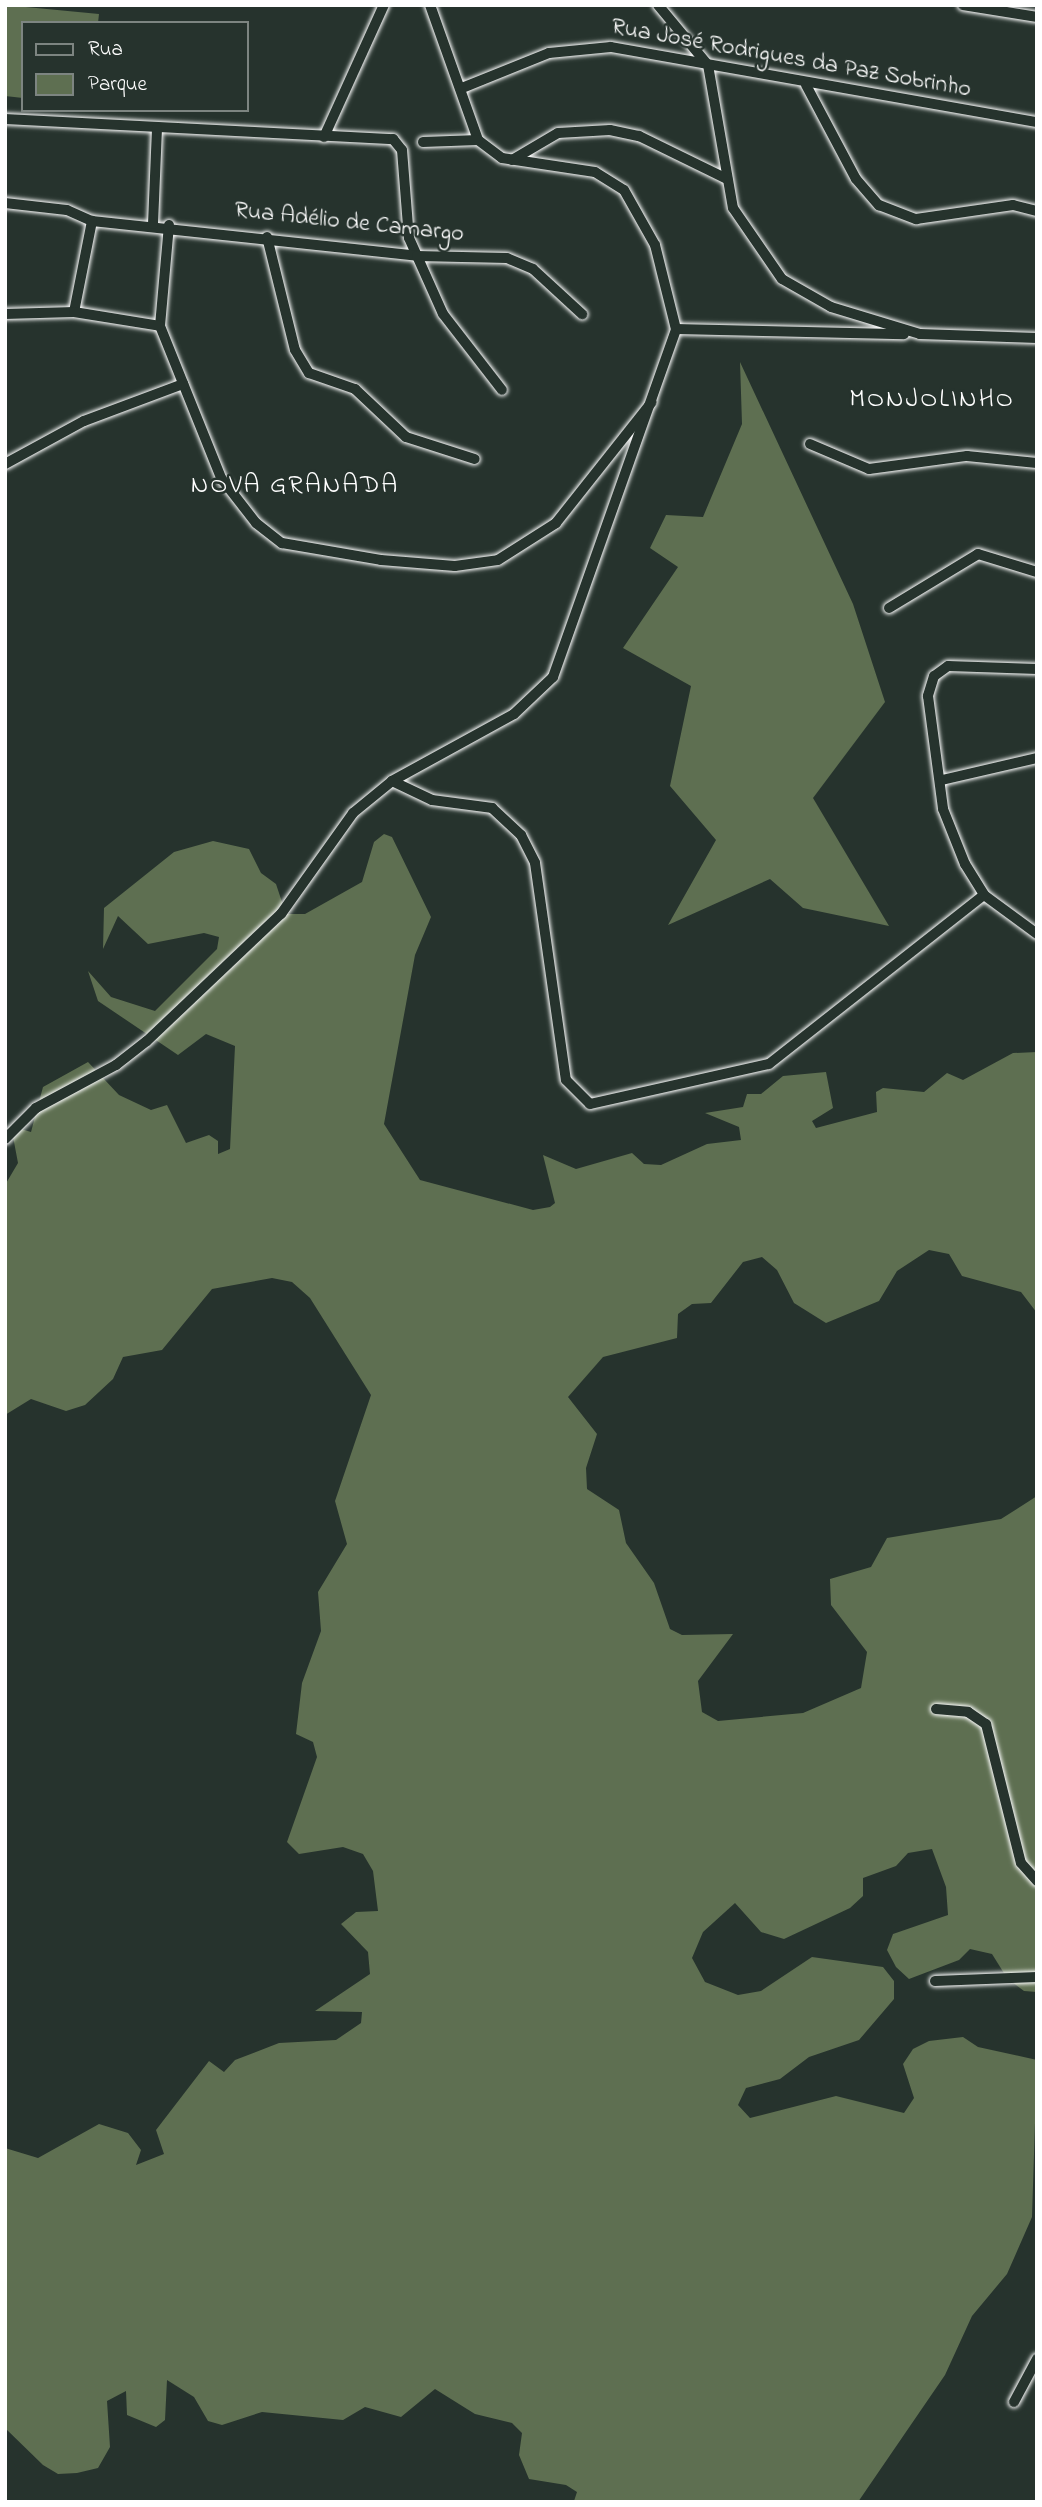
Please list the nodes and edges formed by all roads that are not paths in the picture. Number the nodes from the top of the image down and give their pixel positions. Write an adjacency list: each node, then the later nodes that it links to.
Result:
1 (384, 5): 12 (street)
2 (658, 5): 6 (street)
3 (963, 5): 5 (street)
4 (435, 7): 8 (street)
5 (1037, 17)
6 (708, 65): 7 (street, Rua José Rodrigues da Paz Sobrinho); 8 (street, Rua José Rodrigues da Paz Sobrinho); 16 (street)
7 (807, 85): 10 (street, Rua José Rodrigues da Paz Sobrinho); 18 (street)
8 (462, 89): 13 (street)
9 (5, 119): 11 (street)
10 (1037, 122)
11 (157, 128): 12 (street); 20 (street)
12 (324, 136): 23 (street)
13 (478, 140): 14 (street); 15 (street)
14 (424, 142)
15 (512, 160): 16 (street); 28 (street)
16 (727, 178): 29 (street)
17 (5, 203): 19 (street, Rua Adélio de Camargo)
18 (1037, 211)
19 (92, 221): 20 (street, Rua Adélio de Camargo); 24 (street)
20 (153, 224): 21 (street, Rua Adélio de Camargo)
21 (169, 225): 22 (street, Rua Adélio de Camargo); 27 (street)
22 (267, 237): 23 (street, Rua Adélio de Camargo); 35 (street)
23 (417, 256): 26 (street, Rua Adélio de Camargo); 32 (street)
24 (74, 312): 25 (street); 27 (street)
25 (5, 314)
26 (582, 314)
27 (160, 326): 31 (street)
28 (676, 329): 29 (street); 33 (street)
29 (920, 334): 30 (street)
30 (1037, 338)
31 (183, 384): 33 (street); 37 (street)
32 (502, 390)
33 (652, 402): 43 (street)
34 (810, 444): 36 (street)
35 (475, 459)
36 (1037, 463)
37 (5, 464)
38 (1037, 572): 39 (street)
39 (889, 608)
40 (1037, 670): 42 (street)
41 (1037, 758): 42 (street)
42 (942, 780): 44 (street)
43 (392, 781): 44 (street); 46 (street)
44 (985, 895): 45 (street)
45 (1037, 934)
46 (5, 1139)
47 (936, 1709): 48 (street)
48 (1037, 1881)
49 (1037, 1977): 50 (street)
50 (934, 1981)
51 (1037, 2359): 52 (street)
52 (1014, 2402)

